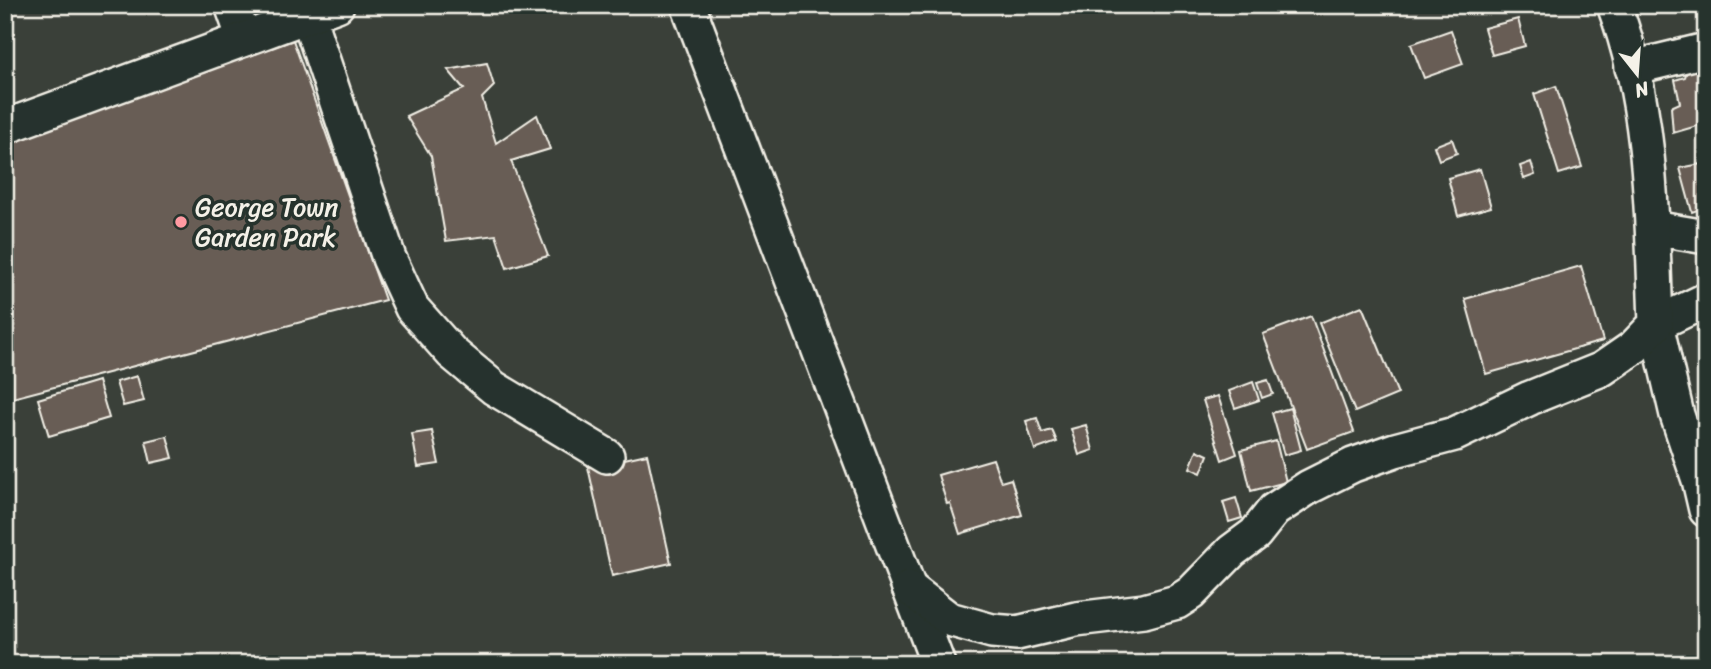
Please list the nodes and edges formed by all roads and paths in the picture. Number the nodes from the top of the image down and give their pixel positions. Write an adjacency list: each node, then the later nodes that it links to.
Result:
1 (232, 5): 5 (street)
2 (688, 5): 15 (street)
3 (1614, 5): 7 (street)
4 (323, 10): 5 (street); 13 (street)
5 (244, 39): 8 (street)
6 (1706, 50): 7 (street)
7 (1632, 68): 9 (street)
8 (5, 127)
9 (1653, 228): 10 (street); 12 (street)
10 (1706, 237)
11 (1706, 300): 12 (street)
12 (1656, 324): 14 (street); 15 (street)
13 (607, 456)
14 (1704, 493)
15 (909, 588): 16 (street)
16 (938, 664)

